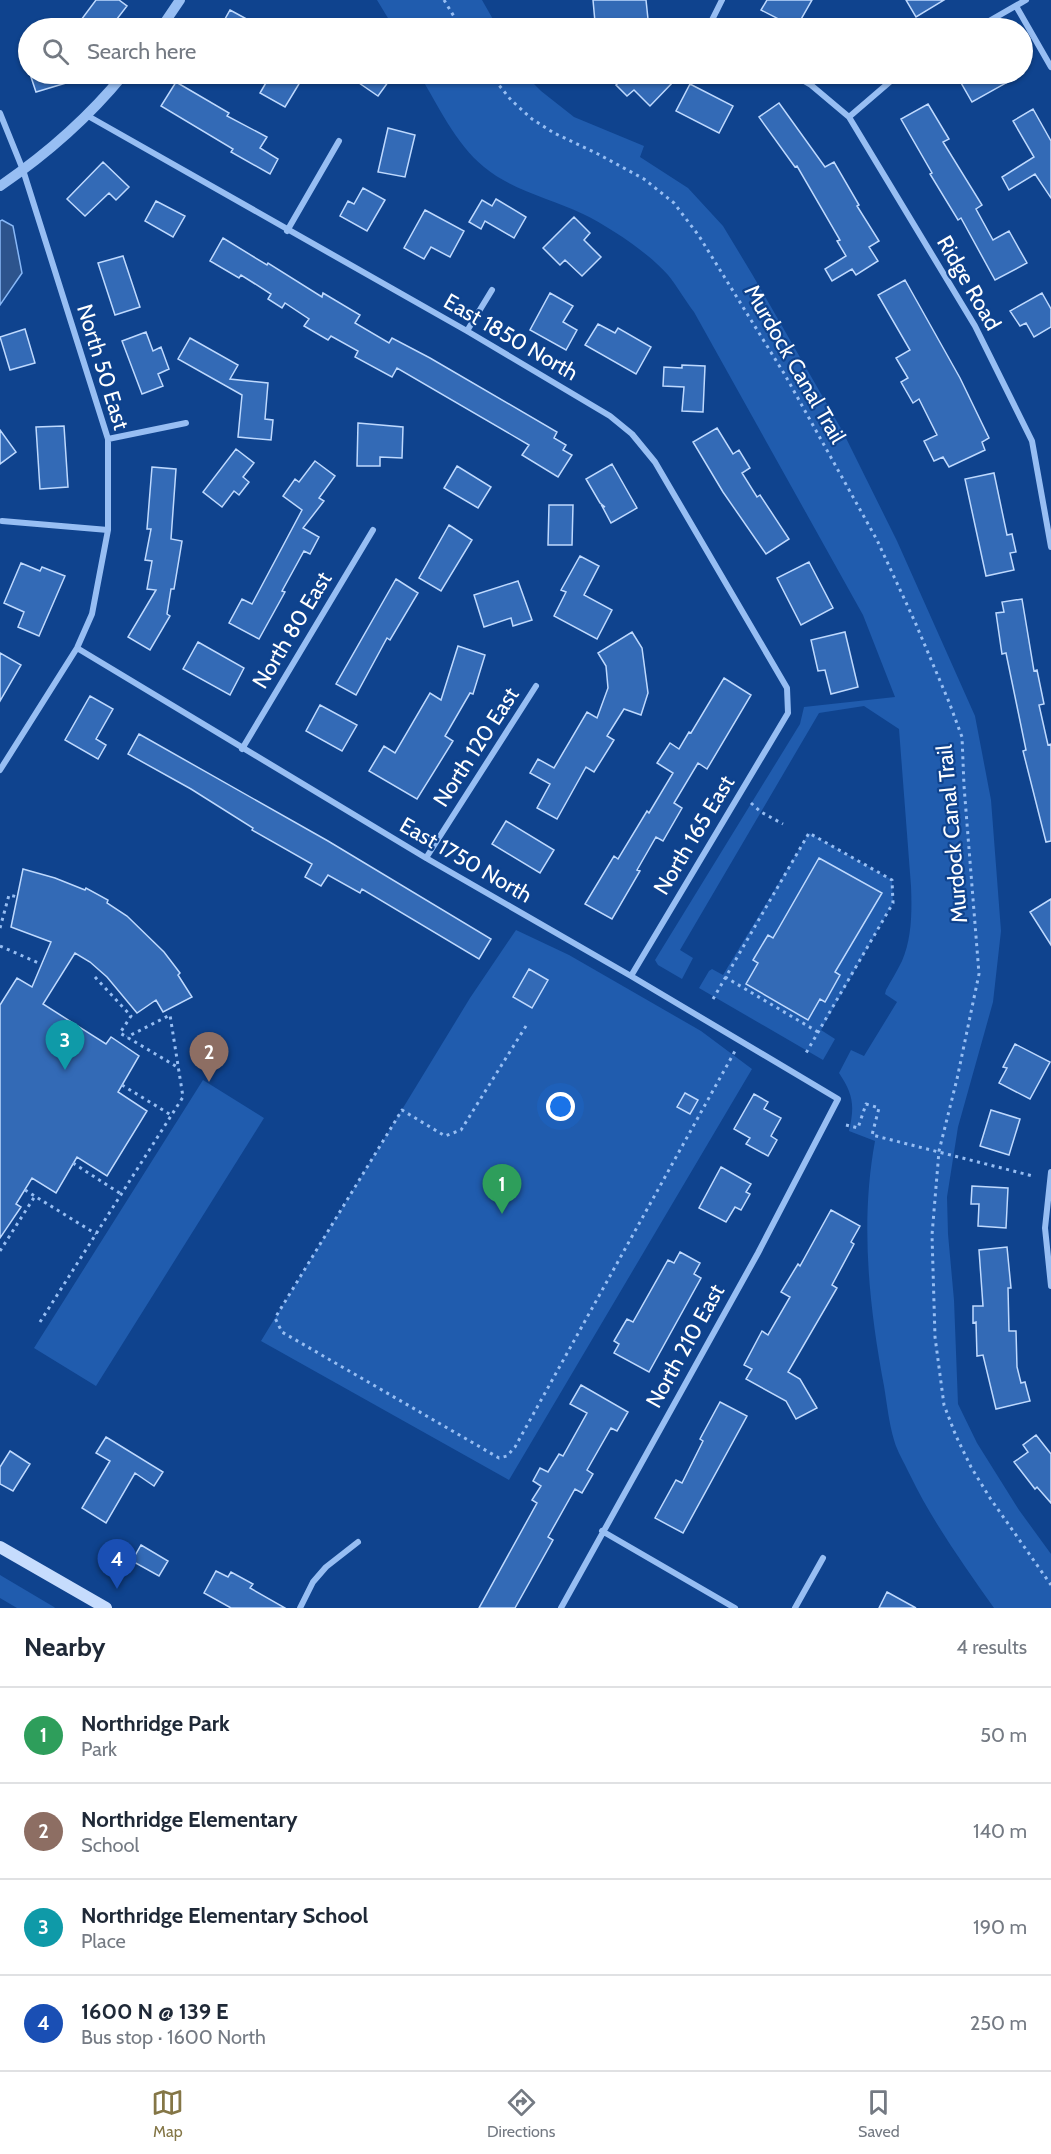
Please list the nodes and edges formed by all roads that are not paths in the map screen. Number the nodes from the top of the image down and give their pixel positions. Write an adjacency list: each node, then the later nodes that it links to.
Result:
1 (180, 0): 5 (street)
2 (722, 0): 6 (street)
3 (1026, 0): 4 (street)
4 (1016, 6): 7 (street); 8 (street)
5 (168, 18)
6 (713, 18)
7 (995, 18)
8 (1023, 18)
9 (1033, 36): 10 (street)
10 (1051, 67)
11 (115, 84): 15 (street)
12 (808, 84): 16 (street, Ridge Road)
13 (887, 84): 16 (street)
14 (0, 113): 18 (street, North 50 East)
15 (88, 116): 18 (street); 20 (street, East 1850 North)
16 (849, 117): 28 (street, Ridge Road)
17 (339, 141): 20 (street)
18 (23, 170): 19 (street); 24 (street, North 50 East)
19 (0, 186)
20 (287, 231): 22 (street, East 1850 North)
21 (492, 290): 22 (street)
22 (467, 331): 31 (street, East 1850 North)
23 (186, 423): 24 (street)
24 (108, 439): 26 (street, North 50 East)
25 (2, 521): 26 (street)
26 (108, 530): 29 (street, North 50 East)
27 (373, 530): 32 (street, North 80 East)
28 (1051, 547)
29 (78, 648): 32 (street, East 1750 North); 33 (street, North 50 East)
30 (536, 686): 34 (street, North 120 East)
31 (788, 713): 35 (street, North 165 East)
32 (242, 749): 34 (street, East 1750 North)
33 (1, 766)
34 (426, 858): 35 (street, East 1750 North)
35 (631, 976): 36 (street, East 1750 North)
36 (838, 1099): 39 (street, North 210 East)
37 (1051, 1172): 38 (street)
38 (1051, 1286)
39 (602, 1531): 45 (street, North 210 East); 46 (street)
40 (357, 1542): 44 (street)
41 (0, 1547): 43 (main road)
42 (823, 1558): 47 (street)
43 (101, 1607)
44 (300, 1608)
45 (561, 1608)
46 (735, 1608)
47 (795, 1608)

